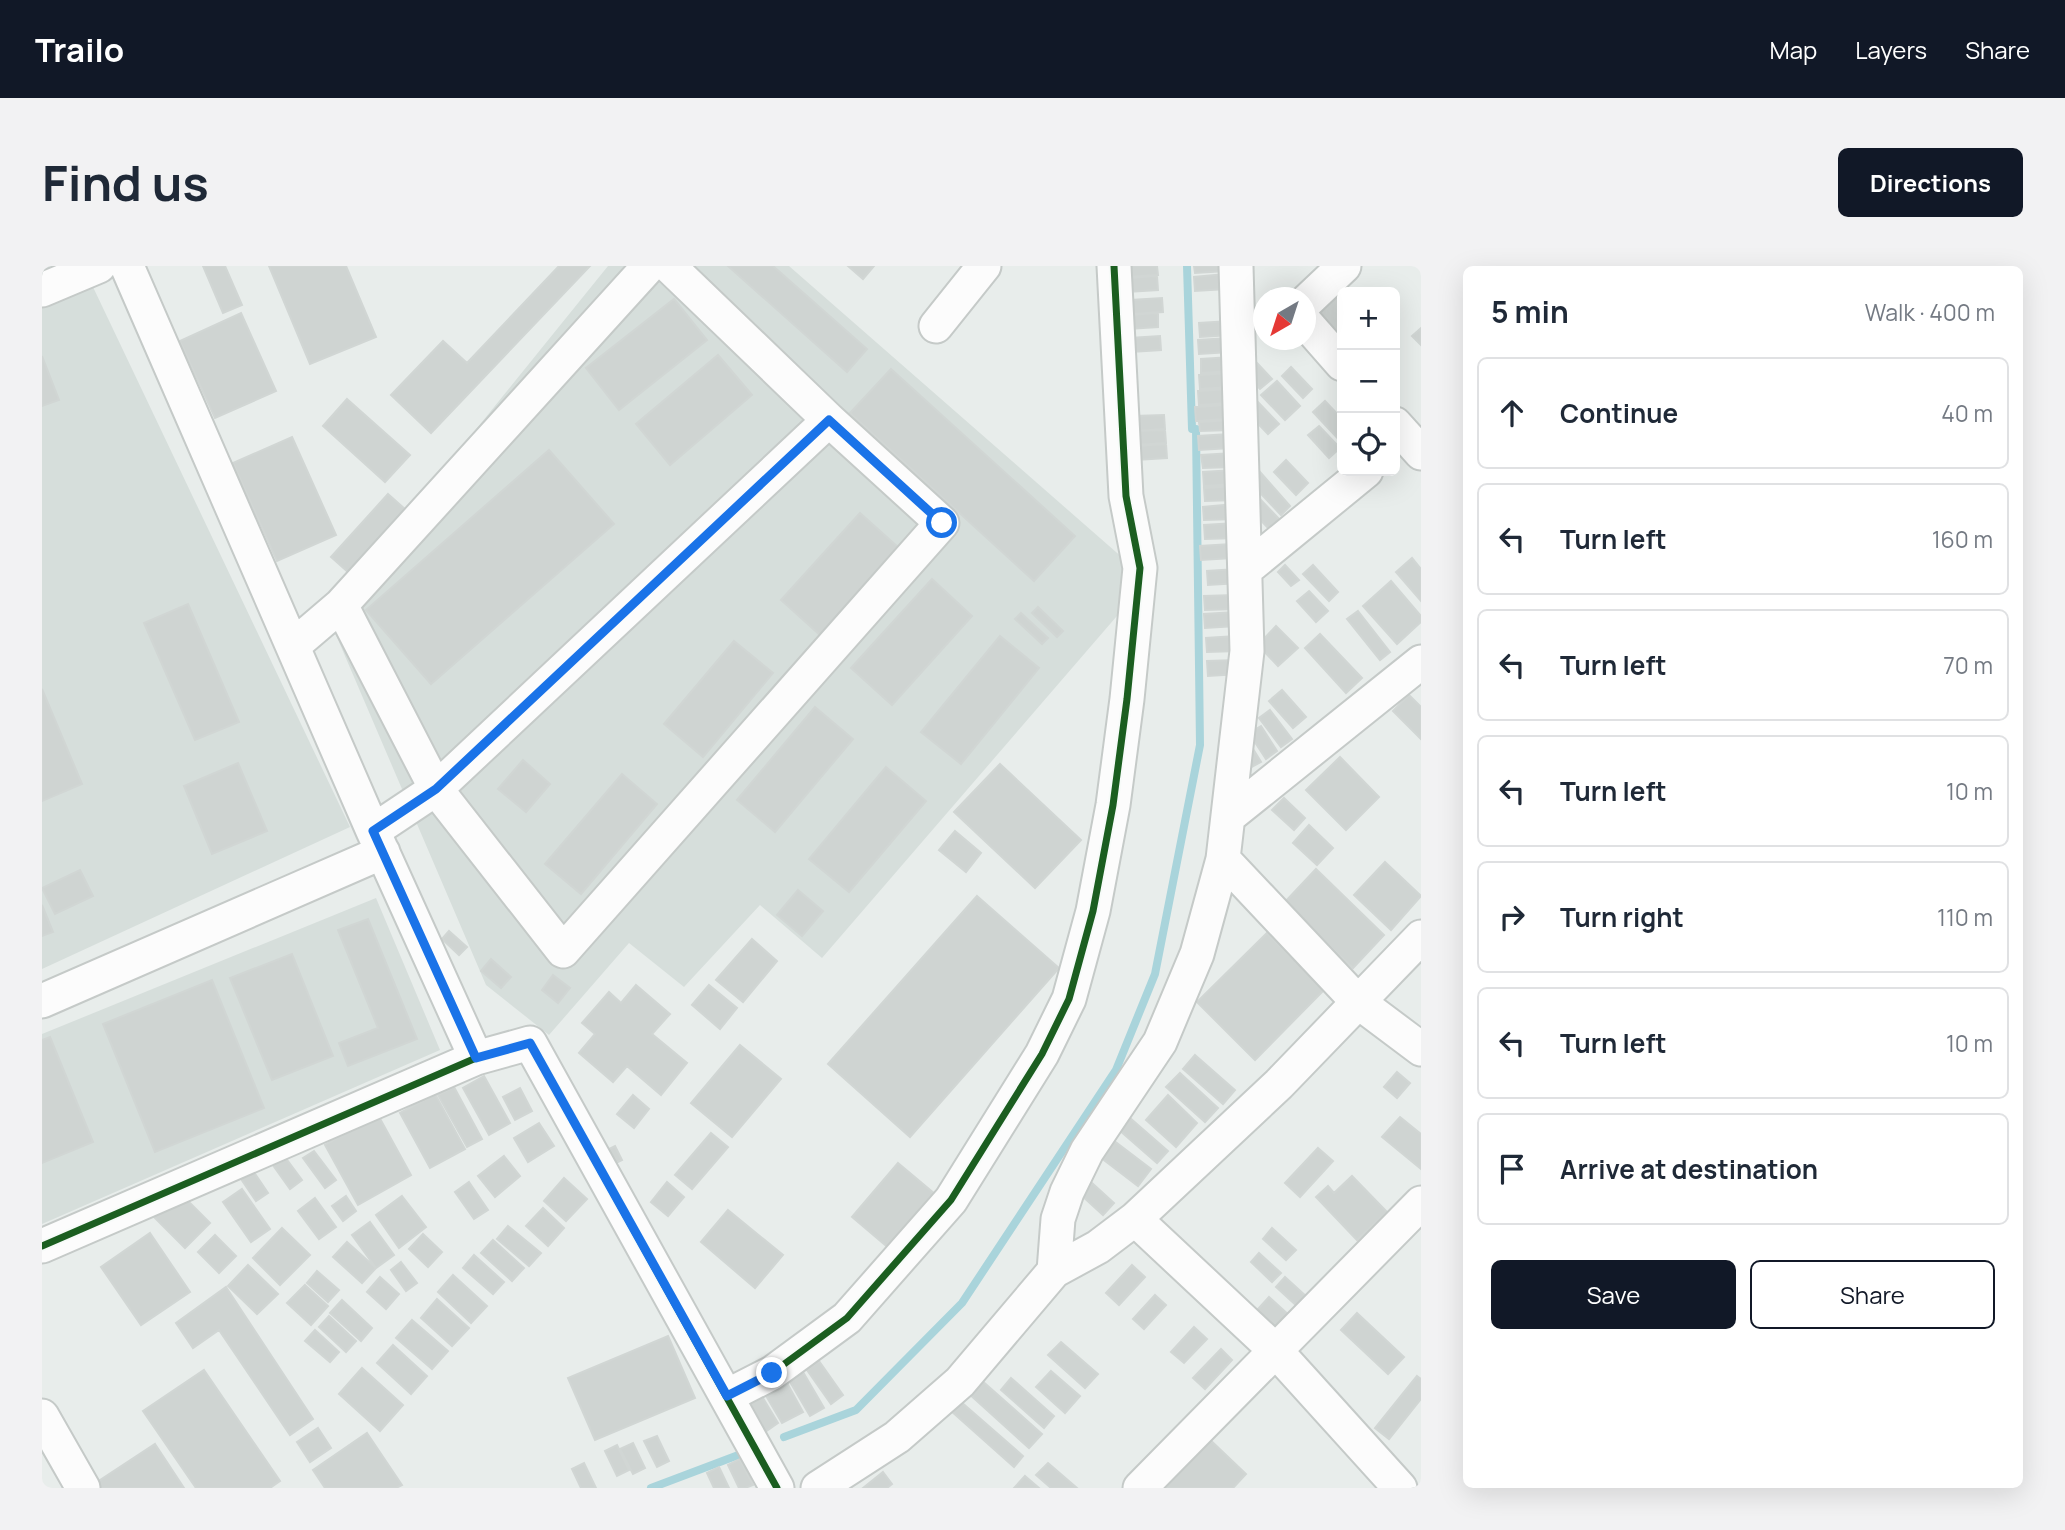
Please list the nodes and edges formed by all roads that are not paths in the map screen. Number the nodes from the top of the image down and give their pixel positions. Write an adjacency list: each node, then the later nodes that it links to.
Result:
1 (99, 266): 9 (street)
2 (128, 266): 19 (street)
3 (649, 266): 18 (street)
4 (669, 266): 15 (street)
5 (984, 266): 12 (street)
6 (1114, 266): 35 (street)
7 (1236, 266): 11 (street)
8 (1343, 266): 10 (street)
9 (42, 290)
10 (1316, 292)
11 (1251, 325): 17 (street)
12 (936, 326)
13 (1316, 334): 14 (street)
14 (1337, 358)
15 (829, 420): 21 (street); 21 (street)
16 (1360, 476): 17 (street)
17 (1245, 570): 22 (street)
18 (341, 605): 19 (street); 21 (street)
19 (293, 646): 23 (street)
20 (1421, 662): 22 (street)
21 (436, 789): 23 (street)
22 (1228, 817): 24 (street)
23 (378, 842): 26 (street); 29 (street)
24 (1223, 859): 27 (street); 33 (street)
25 (1421, 937): 27 (street)
26 (42, 1001)
27 (1357, 1001): 28 (street); 31 (street)
28 (1421, 1049)
29 (476, 1058): 32 (street); 35 (street)
30 (1421, 1203): 34 (street)
31 (1135, 1219): 33 (street); 34 (street)
32 (42, 1246)
33 (1054, 1271): 39 (street)
34 (1276, 1351): 40 (street); 41 (street)
35 (727, 1396): 37 (street)
36 (42, 1416): 38 (street)
37 (773, 1480)
38 (83, 1488)
39 (818, 1488)
40 (1140, 1488)
41 (1400, 1488)

